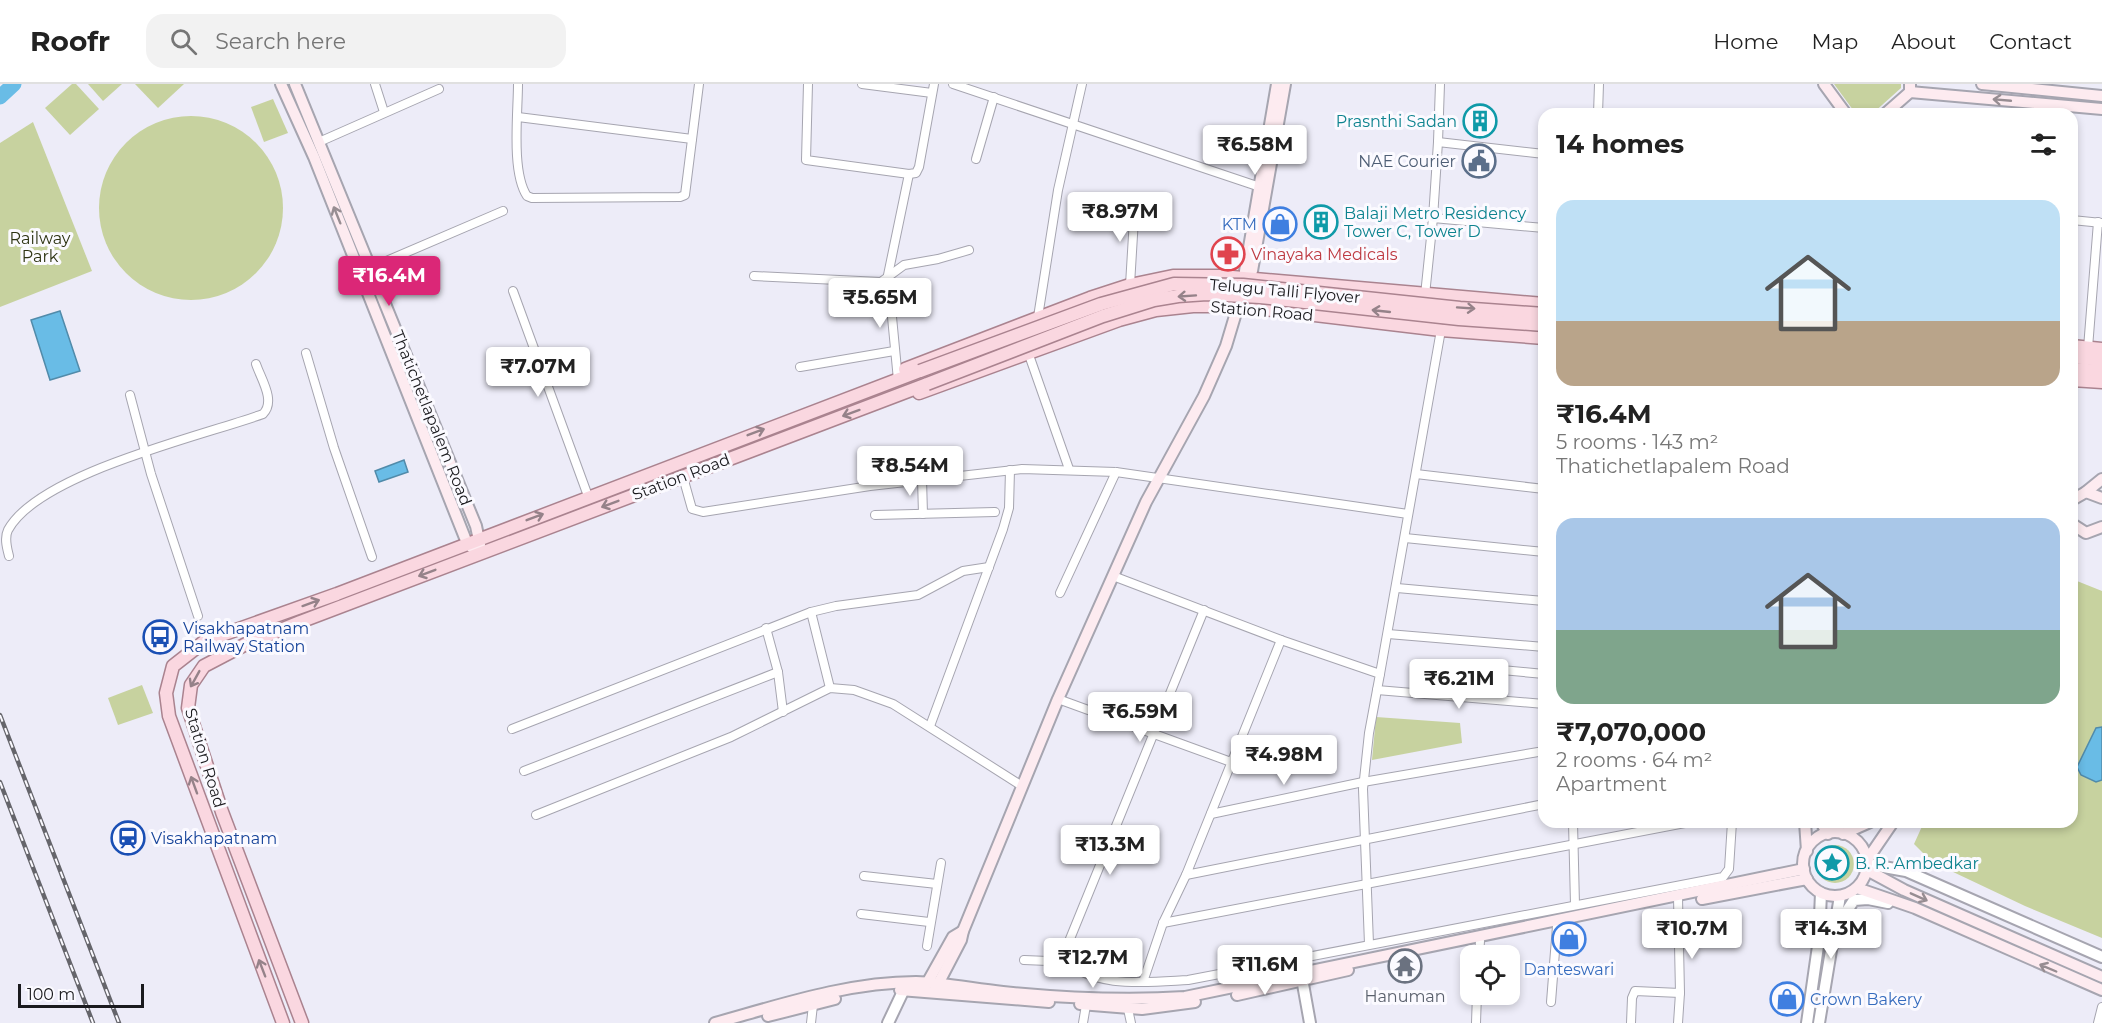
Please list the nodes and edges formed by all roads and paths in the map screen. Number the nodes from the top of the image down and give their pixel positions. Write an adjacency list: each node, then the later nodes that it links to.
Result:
1 (281, 84): 98 (main road, one-way to 1)
2 (294, 84): 30 (main road, Thatichetlapalem Road)
3 (375, 84): 26 (street)
4 (518, 84): 27 (street)
5 (699, 84): 29 (street)
6 (808, 84): 34 (street)
7 (862, 84): 19 (street)
8 (934, 84): 19 (street)
9 (953, 84): 21 (street)
10 (1082, 84): 28 (street)
11 (1277, 84): 35 (main road)
12 (1285, 84): 35 (main road)
13 (1440, 84): 31 (street)
14 (1599, 84): 22 (street)
15 (1824, 84): 23 (main road)
16 (1982, 84): 20 (main road)
17 (1910, 88): 24 (main road); 25 (main road, one-way to 17)
18 (439, 89): 26 (street)
19 (932, 93): 34 (street)
20 (2102, 96)
21 (994, 97): 28 (street); 33 (street)
22 (1598, 108)
23 (1842, 108)
24 (1891, 108)
25 (2102, 109)
26 (384, 112): 30 (street)
27 (518, 117): 29 (street); 29 (street)
28 (1072, 123): 35 (street); 53 (street)
29 (692, 139)
30 (319, 142): 43 (main road, Thatichetlapalem Road)
31 (1438, 142): 32 (street); 38 (street)
32 (1538, 153)
33 (976, 159)
34 (909, 174): 44 (street)
35 (1263, 188): 46 (main road)
36 (1135, 202): 47 (street)
37 (503, 211): 43 (street)
38 (1433, 218): 41 (street); 49 (street)
39 (2078, 221): 40 (street)
40 (2100, 223): 58 (street)
41 (1538, 227)
42 (969, 250): 44 (street)
43 (370, 268): 95 (main road, Thatichetlapalem Road)
44 (888, 275): 45 (street); 60 (street)
45 (754, 276)
46 (1246, 278): 47 (main road); 49 (main road); 51 (street)
47 (1130, 285): 53 (main road)
48 (513, 291): 85 (street)
49 (1425, 295): 50 (main road)
50 (1538, 304)
51 (1238, 306): 55 (main road, Station Road); 62 (main road, Station Road); 80 (main road)
52 (1538, 314): 69 (main road, Telugu Talli Flyover, one-way to 52, bridge)
53 (1038, 317): 69 (main road)
54 (1538, 325): 72 (main road, Telugu Talli Flyover, one-way to 72, bridge)
55 (1442, 330): 56 (main road, Station Road); 78 (street)
56 (1538, 338)
57 (2078, 347): 58 (main road)
58 (2088, 348): 59 (main road)
59 (2102, 349)
60 (894, 351): 66 (street); 69 (street)
61 (306, 353): 102 (street)
62 (1029, 355): 72 (main road, Station Road); 75 (street)
63 (2078, 358): 64 (main road)
64 (2102, 360)
65 (256, 364): 74 (street)
66 (800, 367)
67 (2078, 369): 68 (main road)
68 (2102, 371)
69 (898, 380): 85 (main road, Station Road, one-way to 69)
70 (2078, 380): 71 (main road)
71 (2102, 382)
72 (906, 392): 79 (main road, Station Road, one-way to 79)
73 (130, 394): 74 (street)
74 (145, 452): 101 (street); 110 (street)
75 (1069, 469): 76 (street); 77 (street)
76 (1011, 470): 81 (street); 103 (street)
77 (1116, 472): 80 (street); 106 (street)
78 (1416, 474): 83 (street); 90 (street)
79 (683, 477): 81 (street); 100 (main road, Station Road, one-way to 100)
80 (1159, 477): 90 (street); 104 (main road)
81 (922, 479): 89 (street)
82 (2102, 479): 84 (main road)
83 (1538, 488)
84 (2086, 492): 86 (main road); 87 (main road)
85 (588, 496): 95 (main road, Station Road, one-way to 85)
86 (2078, 497)
87 (2102, 498)
88 (994, 512): 89 (street)
89 (923, 514): 91 (street)
90 (1408, 514): 96 (street)
91 (875, 515)
92 (2102, 527): 94 (main road)
93 (2078, 530): 94 (main road)
94 (2086, 533): 97 (main road)
95 (480, 538): 98 (main road, Station Road); 100 (main road, Thatichetlapalem Road)
96 (1405, 538): 99 (street); 105 (street)
97 (2102, 539)
98 (467, 543): 100 (main road); 187 (main road, Station Road, one-way to 98)
99 (1538, 551)
100 (480, 554): 188 (main road, Station Road, one-way to 188)
101 (9, 556)
102 (372, 556)
103 (989, 567): 109 (street); 124 (street)
104 (1113, 576): 108 (street); 121 (main road)
105 (1397, 588): 107 (street); 112 (street)
106 (1060, 593)
107 (1538, 601)
108 (1204, 610): 113 (street); 126 (street)
109 (811, 612): 111 (street); 119 (street)
110 (198, 616)
111 (766, 628): 116 (street); 125 (street)
112 (1388, 634): 114 (street); 118 (street)
113 (1281, 640): 118 (street); 128 (street)
114 (1538, 646)
115 (1459, 666): 117 (street)
116 (778, 672): 123 (street); 129 (street)
117 (1538, 673)
118 (1380, 674): 120 (street)
119 (830, 688): 123 (street); 124 (street)
120 (1377, 690): 122 (street); 130 (street)
121 (1058, 699): 126 (street); 131 (main road)
122 (1538, 703)
123 (783, 712): 134 (street)
124 (930, 726): 131 (street)
125 (512, 729)
126 (1153, 734): 128 (street); 169 (street)
127 (1538, 752): 130 (street)
128 (1231, 762): 133 (street)
129 (524, 771)
130 (1363, 782): 133 (street); 144 (street)
131 (1022, 786): 176 (main road)
132 (1538, 805): 144 (street)
133 (1210, 814): 150 (street)
134 (536, 815)
135 (1573, 828): 145 (street)
136 (1657, 828): 145 (street)
137 (1732, 828): 158 (street)
138 (1805, 828): 146 (main road)
139 (1824, 828): 142 (main road)
140 (1856, 828): 143 (main road)
141 (1889, 828): 148 (main road)
142 (1828, 834): 143 (main road); 146 (main road)
143 (1843, 834): 148 (main road)
144 (1363, 840): 150 (street); 153 (street)
145 (1574, 843): 153 (street); 158 (street)
146 (1807, 851): 149 (main road)
147 (941, 863): 152 (street)
148 (1867, 864): 154 (main road); 170 (street); 172 (main road, one-way to 172)
149 (1806, 874): 155 (main road); 157 (main road)
150 (1186, 875): 162 (street)
151 (864, 876): 152 (street)
152 (937, 884): 161 (street)
153 (1365, 884): 162 (street); 166 (street)
154 (1857, 888): 156 (main road); 159 (main road)
155 (1821, 893): 156 (main road); 198 (street)
156 (1840, 896): 164 (street)
157 (1678, 900): 163 (main road); 173 (main road); 178 (street)
158 (1575, 905): 166 (street)
159 (1915, 908): 164 (street); 177 (main road, one-way to 159)
160 (861, 914): 161 (street)
161 (929, 922): 168 (street)
162 (1163, 923): 174 (street)
163 (1557, 926): 165 (main road); 179 (street)
164 (1835, 928): 199 (street)
165 (1480, 941): 167 (street); 173 (main road)
166 (1369, 944): 174 (street)
167 (1480, 945)
168 (927, 946)
169 (1063, 956): 171 (street); 174 (street)
170 (2102, 957)
171 (1024, 960)
172 (2102, 976)
173 (1302, 977): 176 (main road); 184 (main road); 194 (street)
174 (1143, 982)
175 (902, 986): 176 (main road); 180 (main road); 185 (main road); 186 (street)
176 (931, 987): 181 (main road)
177 (2102, 990)
178 (1680, 993): 196 (street); 197 (street)
179 (1551, 1002)
180 (813, 1005): 185 (main road); 191 (street)
181 (1086, 1005): 184 (main road); 192 (street)
182 (1477, 1005): 195 (street)
183 (2102, 1006): 200 (street)
184 (1128, 1009): 193 (street)
185 (771, 1015): 189 (main road); 190 (main road)
186 (888, 1022)
187 (283, 1023)
188 (302, 1023)
189 (715, 1023)
190 (741, 1023)
191 (811, 1023)
192 (1083, 1023)
193 (1131, 1023)
194 (1310, 1023)
195 (1476, 1023)
196 (1631, 1023)
197 (1678, 1023)
198 (1807, 1023)
199 (1819, 1023)
200 (2098, 1023)

